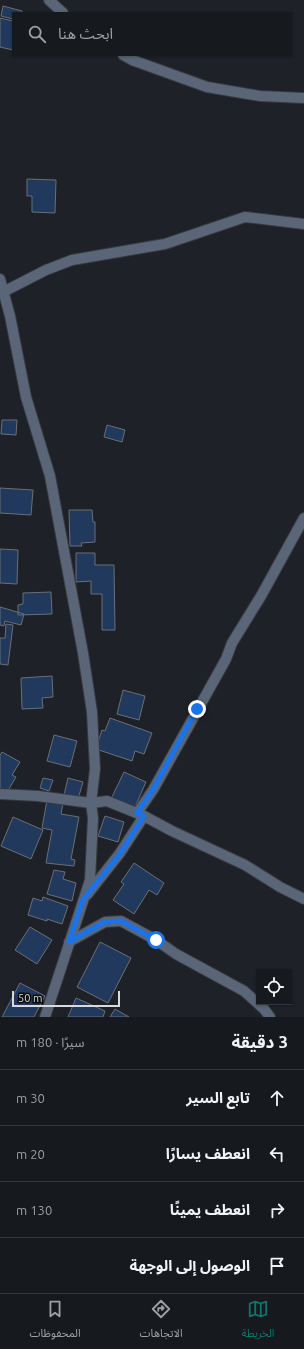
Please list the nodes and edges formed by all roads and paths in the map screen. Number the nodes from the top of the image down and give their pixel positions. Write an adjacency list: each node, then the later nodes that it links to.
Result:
1 (49, 0): 2 (street)
2 (62, 12)
3 (125, 56): 4 (street)
4 (304, 98)
5 (304, 224): 7 (street)
6 (0, 279): 7 (street)
7 (3, 292): 8 (street)
8 (4, 308): 11 (street)
9 (304, 518): 12 (street)
10 (0, 794): 11 (street)
11 (91, 803): 12 (street); 14 (street)
12 (140, 814): 13 (street); 14 (street)
13 (304, 899)
14 (83, 900): 15 (street)
15 (69, 942): 16 (street); 17 (street)
16 (45, 1017)
17 (270, 1017)

